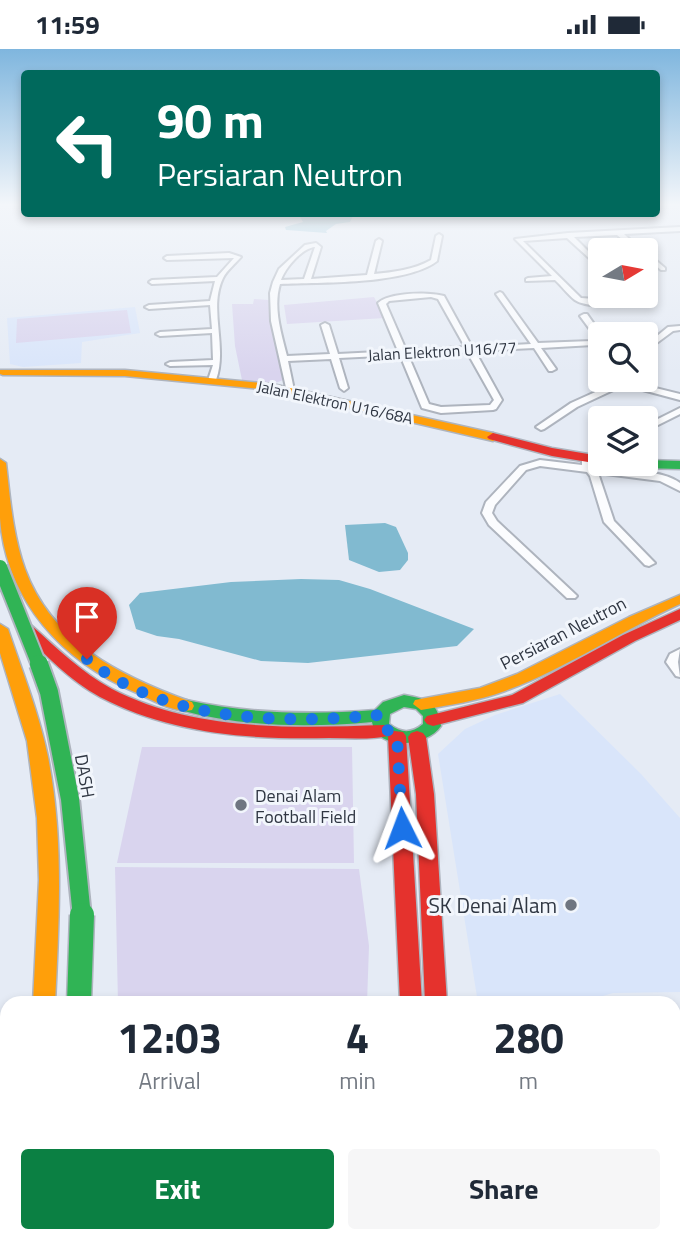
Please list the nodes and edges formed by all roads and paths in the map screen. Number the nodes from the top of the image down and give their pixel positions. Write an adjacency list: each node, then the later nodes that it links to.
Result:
1 (234, 262): 10 (street)
2 (290, 262): 15 (street)
3 (313, 262): 12 (street)
4 (374, 262): 9 (street)
5 (432, 262): 9 (street)
6 (540, 262): 11 (street)
7 (658, 265): 8 (street)
8 (663, 269)
9 (370, 275): 12 (street)
10 (220, 278): 14 (street); 18 (street)
11 (556, 278): 13 (street); 17 (street)
12 (307, 280): 15 (street)
13 (528, 280)
14 (152, 282)
15 (276, 282): 32 (street)
16 (500, 294): 28 (street)
17 (588, 301)
18 (215, 303): 19 (street); 24 (street)
19 (149, 307)
20 (584, 316): 21 (street, Jalan Elektron U16/77)
21 (588, 322)
22 (325, 325): 31 (street)
23 (680, 328): 26 (street)
24 (216, 331): 25 (street); 33 (street)
25 (160, 334)
26 (658, 339)
27 (588, 343): 28 (street, Jalan Elektron U16/77)
28 (536, 346): 29 (street, Jalan Elektron U16/77); 35 (street)
29 (470, 350): 30 (street, Jalan Elektron U16/77); 30 (street); 30 (street)
30 (403, 353): 31 (street, Jalan Elektron U16/77)
31 (335, 356): 32 (street, Jalan Elektron U16/77); 38 (street)
32 (283, 359): 39 (street)
33 (218, 362): 34 (street); 37 (street)
34 (170, 364)
35 (552, 369)
36 (1, 375): 37 (main road, Jalan Elektron U16/68A)
37 (212, 380): 39 (main road, Jalan Elektron U16/68A)
38 (344, 389)
39 (290, 390): 46 (main road, Jalan Elektron U16/68A)
40 (658, 390): 42 (street)
41 (602, 392): 45 (street)
42 (680, 397)
43 (680, 411): 44 (street)
44 (658, 422)
45 (541, 427)
46 (588, 462)
47 (0, 463): 65 (main road)
48 (588, 463): 57 (street)
49 (658, 464): 50 (main road)
50 (680, 465)
51 (597, 476): 54 (street)
52 (652, 476): 53 (street)
53 (680, 488)
54 (649, 563)
55 (0, 567): 68 (main road, DASH, bridge)
56 (0, 577): 65 (main road)
57 (571, 596)
58 (680, 599): 63 (main road, Persiaran Neutron)
59 (680, 614): 64 (main road, Persiaran Neutron)
60 (0, 629): 67 (main road)
61 (680, 653): 62 (street)
62 (680, 673)
63 (421, 704): 64 (main road); 65 (main road)
64 (433, 720): 66 (main road)
65 (387, 727): 66 (main road); 69 (main road)
66 (417, 737): 70 (main road)
67 (44, 996)
68 (79, 996)
69 (410, 996)
70 (436, 996)

